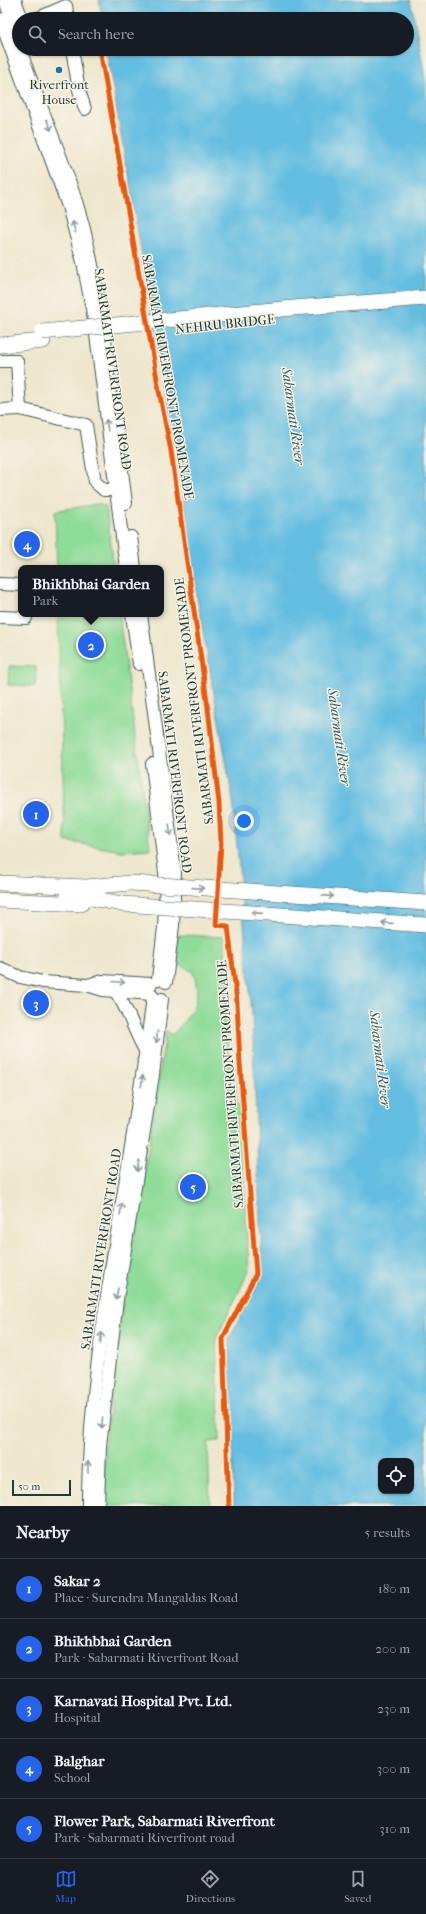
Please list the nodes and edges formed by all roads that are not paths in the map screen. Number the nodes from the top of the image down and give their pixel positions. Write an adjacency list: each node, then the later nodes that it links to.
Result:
1 (5, 0): 7 (street)
2 (15, 0): 3 (street)
3 (19, 12)
4 (52, 12): 5 (street)
5 (67, 12)
6 (0, 19): 8 (street, SABARMATI RIVERFRONT ROAD)
7 (12, 22)
8 (12, 48)
9 (16, 56): 12 (street, SABARMATI RIVERFRONT ROAD)
10 (22, 56): 12 (street, SABARMATI RIVERFRONT ROAD)
11 (73, 56): 13 (street)
12 (29, 88): 22 (street, SABARMATI RIVERFRONT ROAD)
13 (85, 109)
14 (426, 298): 17 (main road, NEHRU BRIDGE, bridge)
15 (426, 305): 17 (main road, NEHRU BRIDGE)
16 (0, 335): 17 (main road, NEHRU BRIDGE)
17 (42, 337): 18 (main road, NEHRU BRIDGE)
18 (0, 345)
19 (0, 361): 20 (street)
20 (20, 409): 21 (street); 22 (street)
21 (0, 410)
22 (120, 490): 23 (street, SABARMATI RIVERFRONT ROAD); 24 (street, SABARMATI RIVERFRONT ROAD)
23 (126, 565)
24 (134, 565)
25 (0, 584): 26 (street)
26 (18, 585)
27 (0, 617): 28 (street)
28 (26, 617)
29 (132, 617): 41 (street, SABARMATI RIVERFRONT ROAD)
30 (141, 617): 41 (street, SABARMATI RIVERFRONT ROAD, one-way to 41)
31 (0, 876): 33 (main road)
32 (0, 883): 33 (main road)
33 (106, 883): 37 (main road, one-way to 37, bridge)
34 (0, 891): 36 (main road)
35 (0, 900): 36 (main road)
36 (112, 903): 38 (main road, one-way to 36, bridge)
37 (426, 903)
38 (426, 925)
39 (0, 968): 40 (street)
40 (87, 985): 41 (street, one-way to 41); 42 (street)
41 (157, 989): 42 (street); 43 (street, SABARMATI RIVERFRONT ROAD); 44 (street, SABARMATI RIVERFRONT ROAD, one-way to 44)
42 (114, 991): 43 (street)
43 (146, 1052): 44 (street, SABARMATI RIVERFRONT ROAD, one-way to 43)
44 (143, 1106): 45 (street, SABARMATI RIVERFRONT ROAD)
45 (95, 1442): 46 (street, SABARMATI RIVERFRONT ROAD, one-way to 45); 47 (street, SABARMATI RIVERFRONT ROAD)
46 (88, 1506)
47 (98, 1506)

